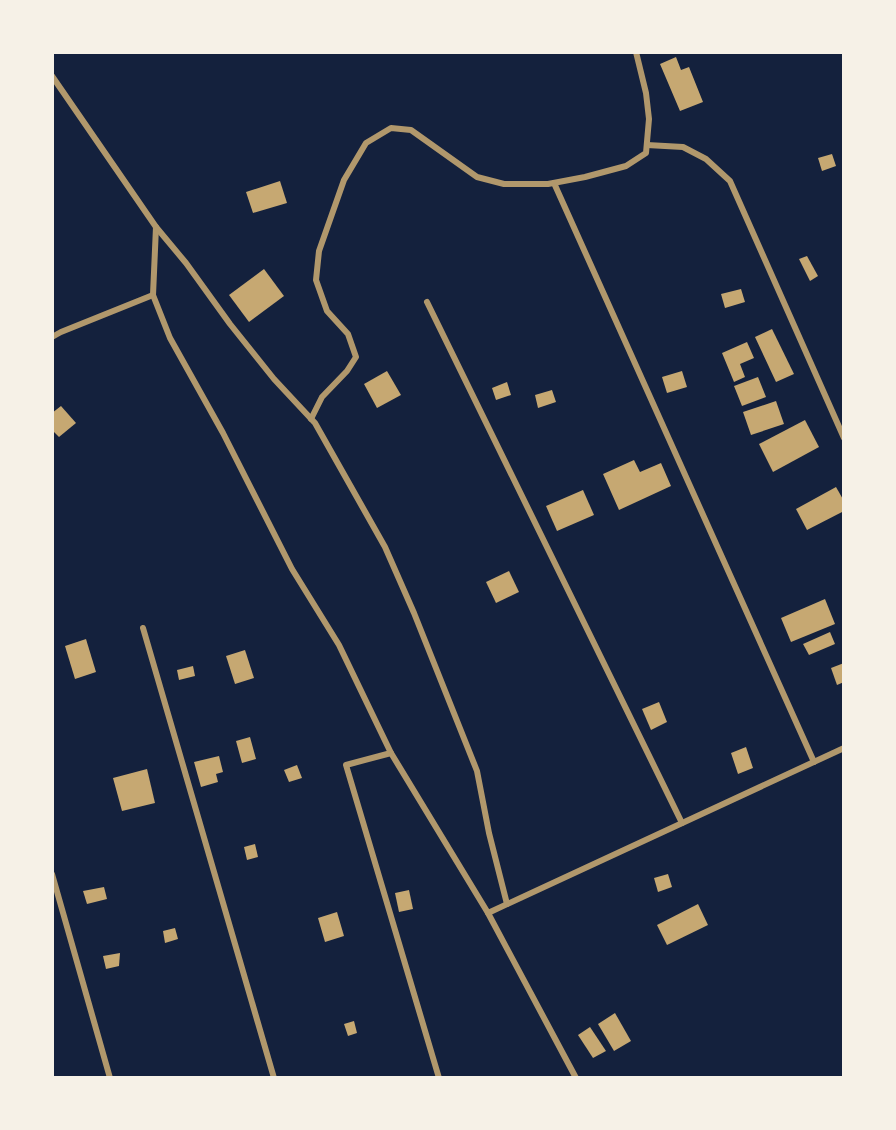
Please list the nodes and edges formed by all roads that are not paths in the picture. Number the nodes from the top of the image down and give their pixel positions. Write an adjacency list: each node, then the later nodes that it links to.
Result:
1 (636, 52): 3 (street)
2 (52, 76): 5 (street)
3 (647, 145): 4 (street); 10 (street)
4 (554, 183): 9 (street); 14 (street)
5 (156, 227): 6 (street); 9 (street)
6 (153, 295): 8 (street); 13 (street)
7 (427, 302): 15 (street)
8 (52, 337)
9 (311, 419): 17 (street)
10 (843, 438)
11 (143, 628): 20 (street)
12 (843, 748): 14 (street)
13 (391, 753): 18 (street); 21 (street)
14 (814, 762): 15 (street)
15 (682, 823): 17 (street)
16 (52, 874): 19 (street)
17 (507, 904): 18 (street)
18 (488, 913): 22 (street)
19 (110, 1077)
20 (274, 1077)
21 (439, 1077)
22 (576, 1077)

